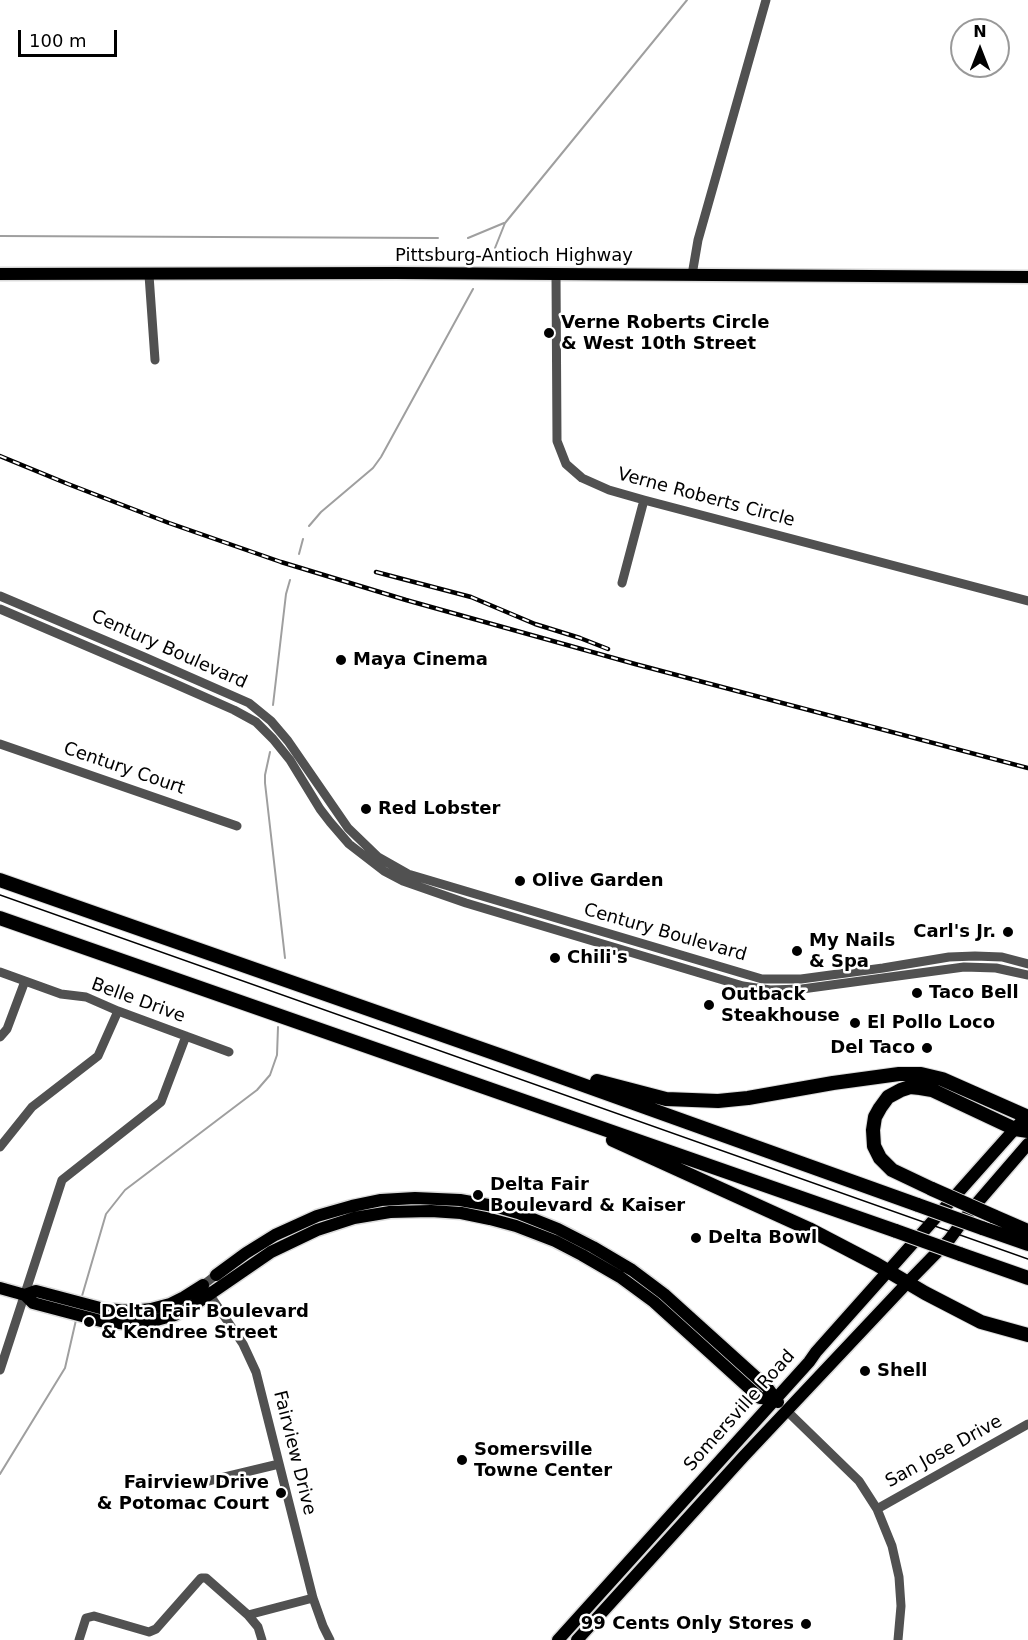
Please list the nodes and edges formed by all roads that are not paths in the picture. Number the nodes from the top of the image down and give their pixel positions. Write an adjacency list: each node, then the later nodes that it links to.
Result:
1 (766, 0): 5 (street)
2 (0, 274): 4 (main road, Pittsburg-Antioch Highway)
3 (556, 274): 4 (main road, Pittsburg-Antioch Highway); 5 (main road, Pittsburg-Antioch Highway); 8 (street, Verne Roberts Circle)
4 (149, 275): 7 (street)
5 (692, 275): 6 (main road, Pittsburg-Antioch Highway)
6 (1028, 277)
7 (155, 360)
8 (644, 500): 9 (street); 11 (street, Verne Roberts Circle)
9 (622, 583)
10 (0, 596): 17 (street, Century Boulevard)
11 (1028, 601)
12 (0, 609): 19 (street, Century Boulevard)
13 (0, 744): 14 (street, Century Court)
14 (237, 826)
15 (0, 880): 25 (highway)
16 (0, 918): 26 (highway)
17 (1028, 964)
18 (0, 972): 20 (street, Belle Drive)
19 (1028, 975)
20 (25, 981): 21 (street, Belle Drive); 22 (street)
21 (118, 1011): 23 (street, Belle Drive); 30 (street)
22 (0, 1036)
23 (186, 1036): 24 (street, Belle Drive); 39 (street)
24 (230, 1052)
25 (505, 1057): 27 (highway); 32 (highway, bridge)
26 (525, 1101): 33 (highway); 35 (highway, bridge)
27 (1028, 1116): 28 (main road, Somersville Road)
28 (1021, 1130): 31 (highway, bridge); 33 (main road, Somersville Road)
29 (1028, 1144): 36 (main road, Somersville Road)
30 (0, 1147)
31 (1028, 1231)
32 (1028, 1244)
33 (888, 1271): 36 (highway); 43 (main road, Somersville Road)
34 (216, 1275): 38 (street); 40 (main road)
35 (1028, 1278)
36 (908, 1282): 41 (highway); 44 (main road, Somersville Road)
37 (0, 1288): 39 (main road)
38 (206, 1290): 39 (main road); 40 (main road); 46 (street, Fairview Drive)
39 (25, 1295): 42 (street)
40 (685, 1321): 43 (main road)
41 (1028, 1335)
42 (0, 1370)
43 (775, 1399): 44 (main road); 54 (main road, Somersville Road)
44 (787, 1411): 48 (street); 55 (main road, Somersville Road)
45 (1028, 1424): 48 (street, San Jose Drive)
46 (279, 1464): 47 (street); 49 (street, Fairview Drive)
47 (208, 1480)
48 (877, 1509): 56 (street)
49 (313, 1598): 50 (street); 53 (street, Fairview Drive)
50 (248, 1615): 51 (street); 52 (street)
51 (79, 1640)
52 (262, 1640)
53 (330, 1640)
54 (558, 1640)
55 (577, 1640)
56 (898, 1640)

